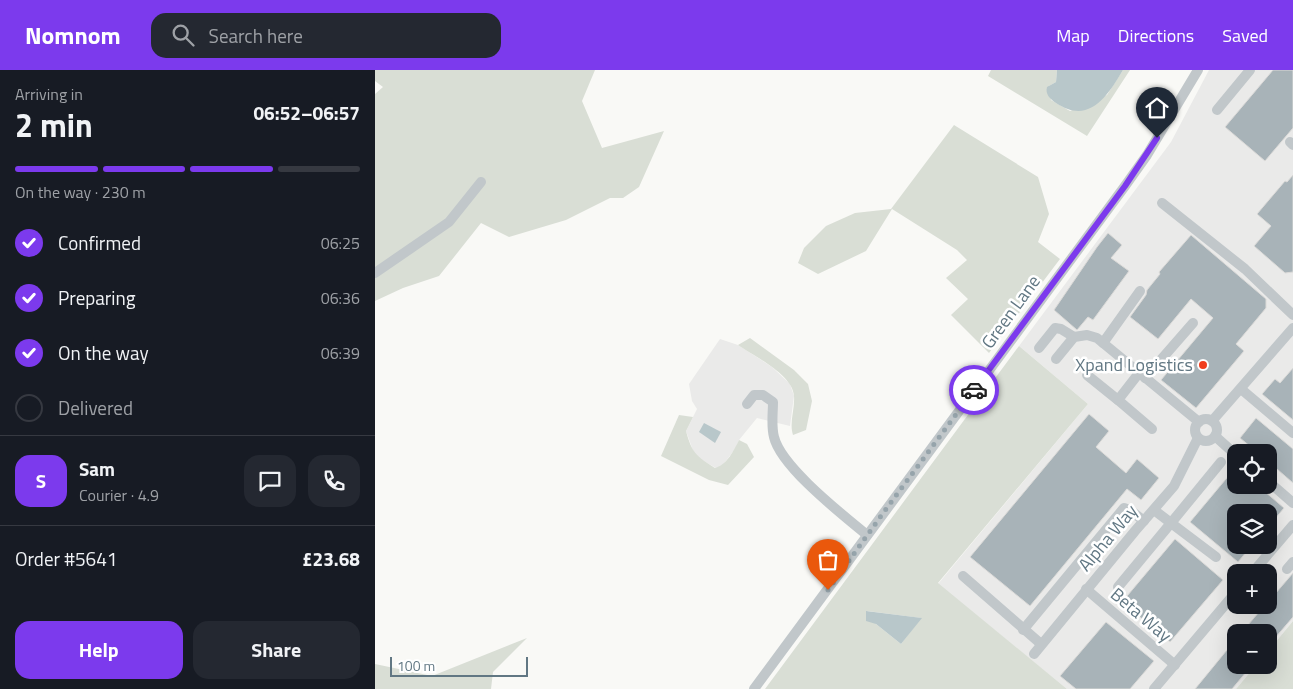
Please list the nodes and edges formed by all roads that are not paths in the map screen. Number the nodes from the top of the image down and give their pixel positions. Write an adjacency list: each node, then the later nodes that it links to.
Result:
1 (1198, 70): 34 (street, Green Lane)
2 (1250, 70): 3 (street)
3 (1217, 110)
4 (481, 182): 6 (street)
5 (1162, 202): 8 (street)
6 (375, 273)
7 (1140, 291): 12 (street)
8 (1293, 315)
9 (1193, 323): 16 (street)
10 (1293, 328): 17 (street)
11 (1074, 337): 12 (street); 13 (street); 14 (street)
12 (1100, 341): 16 (street)
13 (1039, 348)
14 (1056, 358)
15 (1087, 375): 18 (street)
16 (1142, 376): 18 (street); 20 (street)
17 (1241, 389): 21 (street); 23 (street)
18 (1118, 400): 22 (street)
19 (747, 404): 34 (street)
20 (1199, 422): 21 (street); 25 (street)
21 (1212, 422): 24 (street)
22 (1152, 429)
23 (1293, 433)
24 (1215, 436): 25 (street); 26 (street)
25 (1198, 438): 30 (street, Alpha Way)
26 (1227, 447)
27 (1221, 462): 32 (street)
28 (1277, 489): 29 (street)
29 (1293, 503)
30 (1154, 510): 31 (street, Alpha Way); 32 (street)
31 (1144, 521): 39 (street, Alpha Way); 41 (street)
32 (1171, 523): 35 (street); 38 (street)
33 (1293, 525): 36 (street)
34 (867, 535): 45 (street, Green Lane)
35 (1216, 557)
36 (1260, 564)
37 (963, 576): 41 (street)
38 (1117, 587)
39 (1086, 589): 42 (street, Alpha Way); 44 (street, Beta Way)
40 (1227, 603): 44 (street, Beta Way)
41 (1023, 630): 42 (street)
42 (1041, 644): 43 (street, Alpha Way)
43 (1033, 654)
44 (1175, 664): 46 (street, Beta Way)
45 (754, 689)
46 (1154, 689)

